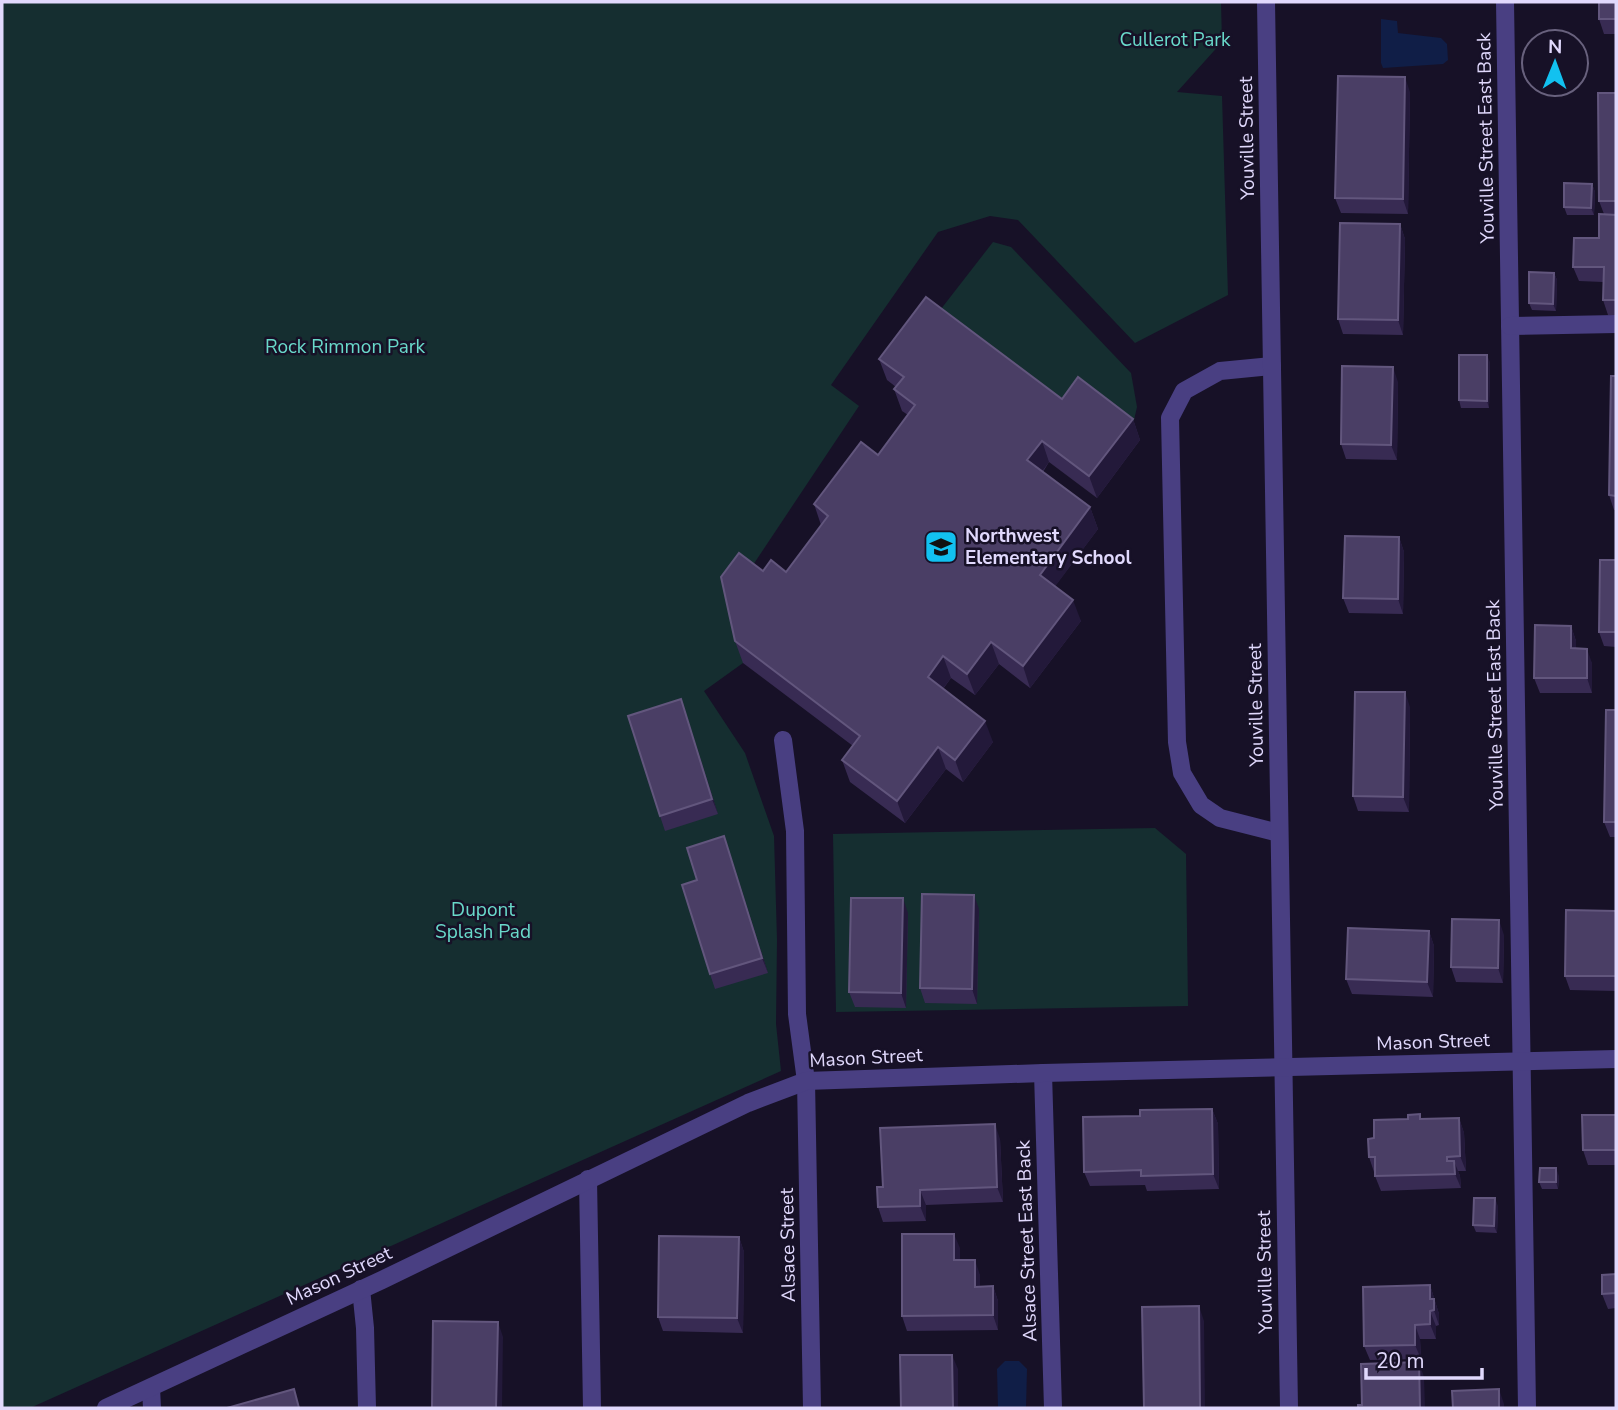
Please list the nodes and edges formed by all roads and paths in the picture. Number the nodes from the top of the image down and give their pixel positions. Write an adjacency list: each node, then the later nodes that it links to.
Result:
1 (1266, 2): 5 (street, Youville Street)
2 (1505, 2): 4 (street, Youville Street East Back)
3 (1616, 324): 4 (street)
4 (1510, 326): 9 (street, Youville Street East Back)
5 (1272, 366): 7 (street, Youville Street); 7 (street)
6 (783, 740): 12 (street, Alsace Street)
7 (1279, 833): 10 (street, Youville Street)
8 (1616, 1059): 9 (street, Mason Street)
9 (1521, 1061): 10 (street, Mason Street); 23 (street, Youville Street East Back)
10 (1283, 1068): 11 (street, Mason Street); 22 (street, Youville Street)
11 (1043, 1073): 12 (street, Mason Street); 21 (street, Alsace Street East Back)
12 (806, 1081): 13 (street, Mason Street); 20 (street, Alsace Street)
13 (588, 1179): 14 (street, Mason Street); 19 (street)
14 (361, 1289): 15 (street, Mason Street); 18 (street)
15 (151, 1388): 16 (street, Mason Street); 17 (street)
16 (106, 1408)
17 (152, 1408)
18 (367, 1408)
19 (592, 1408)
20 (812, 1408)
21 (1053, 1408)
22 (1289, 1408)
23 (1527, 1408)

